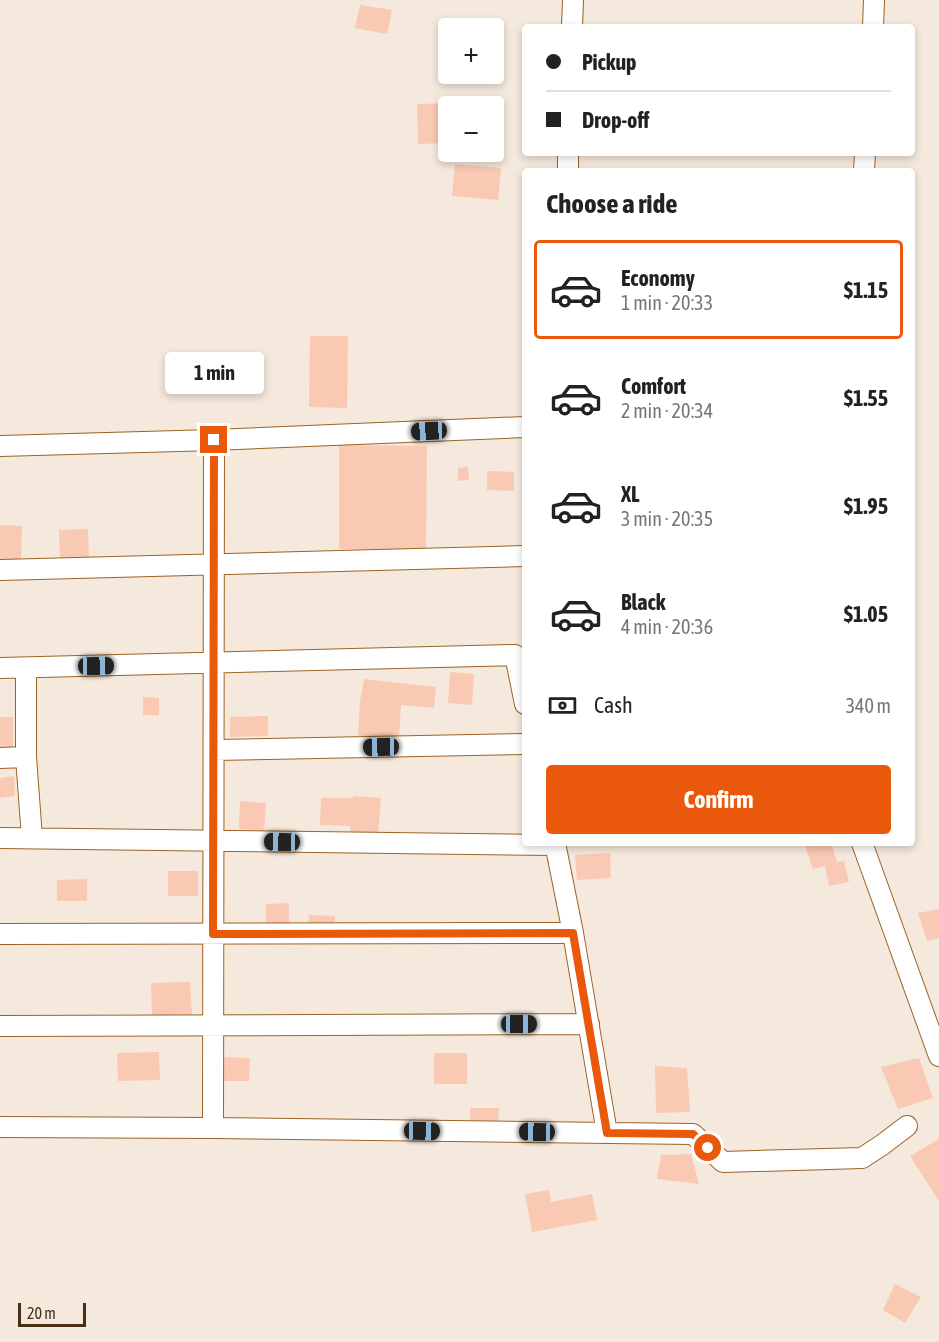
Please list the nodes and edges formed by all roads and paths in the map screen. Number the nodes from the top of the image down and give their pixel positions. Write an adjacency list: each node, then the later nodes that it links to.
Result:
1 (573, 0): 3 (street)
2 (874, 0): 4 (street)
3 (572, 24)
4 (873, 24)
5 (522, 427): 6 (street)
6 (214, 440): 7 (street); 9 (street)
7 (0, 446)
8 (522, 556): 9 (street)
9 (214, 564): 10 (street); 12 (street)
10 (0, 570)
11 (520, 654): 12 (street); 15 (street)
12 (214, 663): 14 (street); 17 (street)
13 (0, 668): 14 (street)
14 (26, 668): 19 (street)
15 (522, 674)
16 (522, 744): 17 (street)
17 (214, 750): 22 (street)
18 (0, 758): 19 (street)
19 (26, 758): 21 (street)
20 (0, 838): 21 (street)
21 (32, 838): 22 (street)
22 (213, 841): 23 (street); 28 (street)
23 (522, 844)
24 (555, 846): 26 (street)
25 (863, 846): 32 (street)
26 (573, 933): 28 (street); 29 (street)
27 (0, 934): 28 (street)
28 (213, 934): 31 (street)
29 (589, 1024): 31 (street); 36 (street)
30 (0, 1026): 31 (street)
31 (214, 1026): 35 (street)
32 (939, 1056)
33 (907, 1126): 36 (street)
34 (0, 1127): 35 (street)
35 (213, 1128): 36 (street)
36 (607, 1133)

